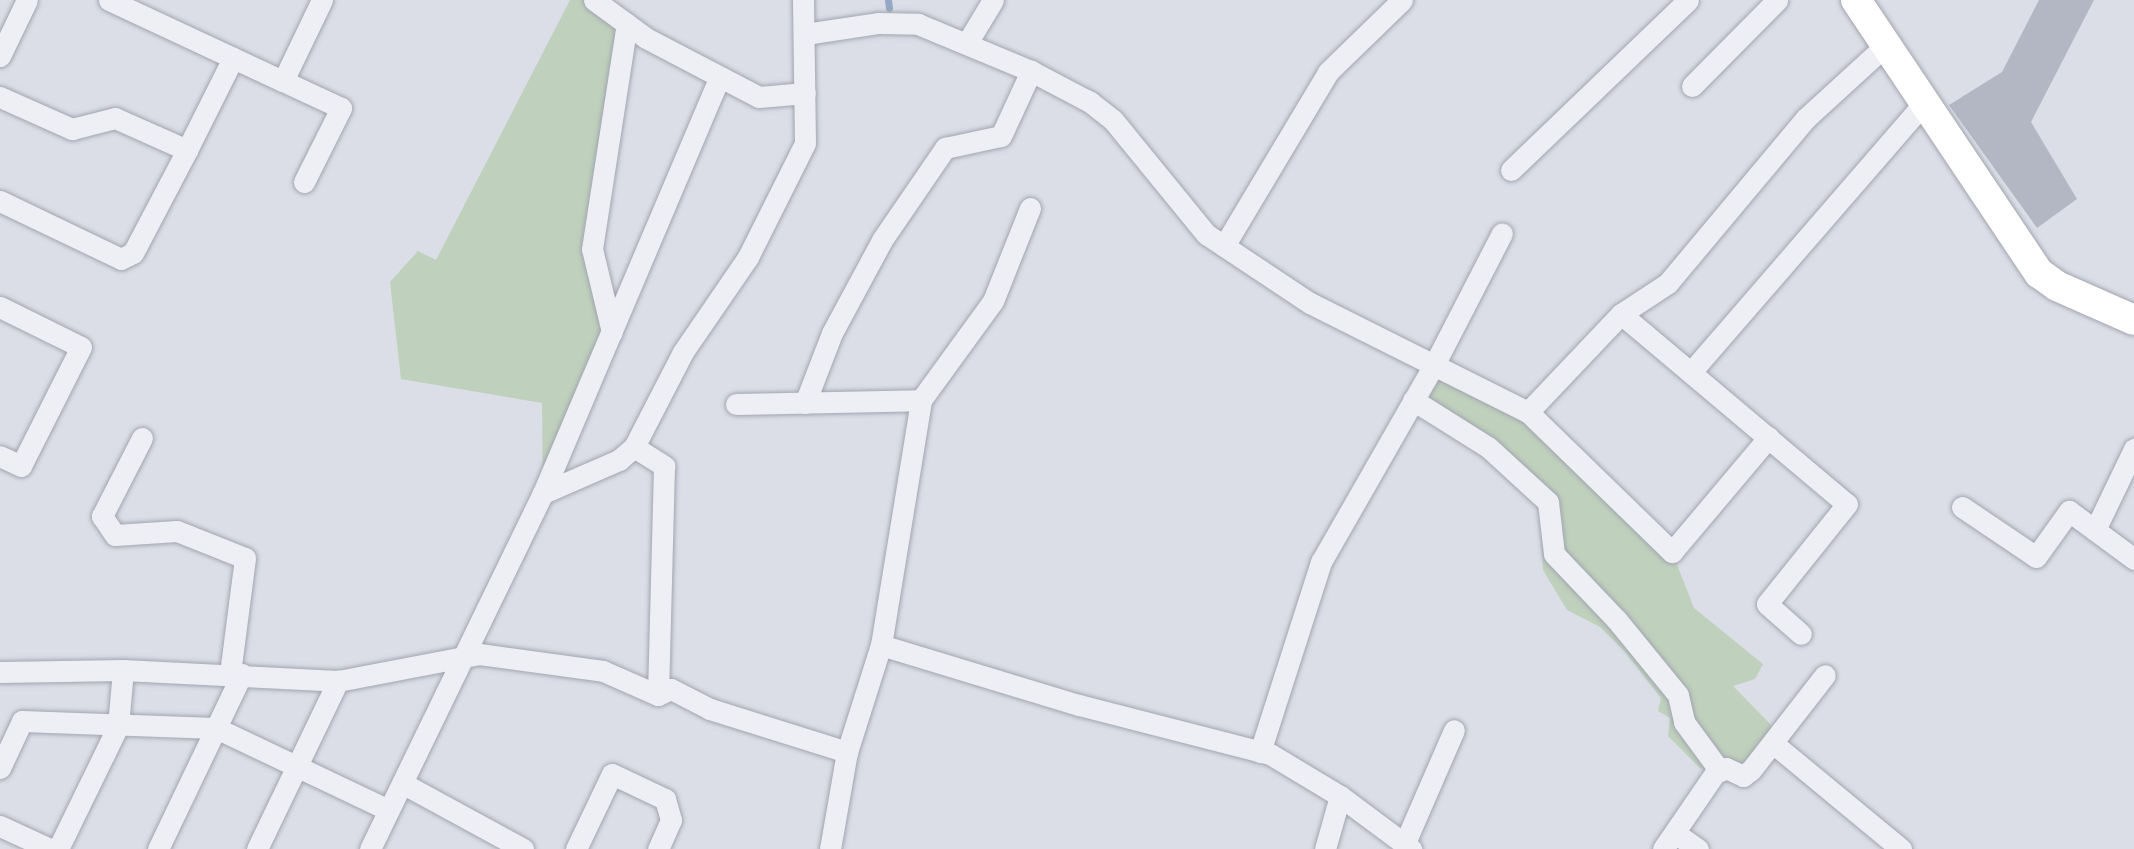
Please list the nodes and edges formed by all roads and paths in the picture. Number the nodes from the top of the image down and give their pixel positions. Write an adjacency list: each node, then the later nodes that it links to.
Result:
1 (27, 0): 15 (street)
2 (109, 0): 16 (street)
3 (322, 0): 19 (street)
4 (594, 0): 11 (street)
5 (803, 0): 12 (street)
6 (993, 0): 13 (street)
7 (1402, 0): 30 (street)
8 (1688, 0): 25 (street)
9 (1777, 0): 20 (street)
10 (1857, 0): 14 (street)
11 (627, 23): 18 (street); 34 (street)
12 (805, 34): 13 (street); 21 (street)
13 (967, 43): 17 (street)
14 (1886, 45): 23 (street); 32 (street)
15 (0, 56)
16 (233, 58): 19 (street); 24 (street)
17 (1031, 71): 30 (street); 39 (street)
18 (720, 77): 21 (street); 34 (street)
19 (283, 81): 26 (street)
20 (1692, 86)
21 (805, 93): 44 (street)
22 (0, 97): 24 (street)
23 (1925, 102): 33 (street); 36 (street)
24 (187, 150): 27 (street)
25 (1511, 170)
26 (304, 183)
27 (0, 201)
28 (1030, 208): 37 (street)
29 (1502, 233): 35 (street)
30 (1224, 246): 35 (street)
31 (0, 307): 46 (street)
32 (1621, 314): 36 (street); 41 (street)
33 (2134, 320)
34 (612, 332): 47 (street)
35 (1434, 365): 38 (street); 41 (street)
36 (1691, 372): 42 (street)
37 (921, 400): 39 (street); 52 (street)
38 (1413, 400): 65 (street); 68 (street)
39 (805, 403): 40 (street)
40 (736, 404)
41 (1528, 412): 42 (street)
42 (1769, 437): 51 (street)
43 (142, 438): 56 (street)
44 (634, 447): 47 (street); 59 (street)
45 (2134, 449): 49 (street)
46 (0, 456)
47 (543, 493): 53 (street)
48 (1962, 506): 49 (street)
49 (2095, 530): 50 (street)
50 (2134, 559)
51 (1801, 634)
52 (881, 645): 64 (street); 65 (street)
53 (461, 657): 58 (street); 59 (street); 69 (street)
54 (123, 670): 55 (street); 56 (street); 60 (street)
55 (0, 672)
56 (236, 674): 58 (street); 61 (street)
57 (1825, 675): 63 (street)
58 (338, 681): 67 (street)
59 (658, 695): 64 (street)
60 (118, 726): 61 (street); 66 (street); 76 (street)
61 (215, 728): 67 (street); 77 (street)
62 (1454, 730): 74 (street)
63 (1774, 744): 68 (street); 86 (street)
64 (847, 752): 83 (street)
65 (1260, 752): 70 (street)
66 (0, 768)
67 (296, 768): 71 (street); 78 (street)
68 (1720, 771): 73 (street)
69 (402, 783): 71 (street); 80 (street)
70 (1340, 796): 74 (street); 84 (street)
71 (389, 810): 79 (street)
72 (0, 826): 75 (street)
73 (1669, 841): 85 (street)
74 (1408, 847)
75 (50, 849)
76 (58, 849)
77 (158, 849)
78 (257, 849)
79 (370, 849)
80 (523, 849)
81 (576, 849): 82 (street)
82 (658, 849)
83 (830, 849)
84 (1325, 849)
85 (1698, 849)
86 (1901, 849)

